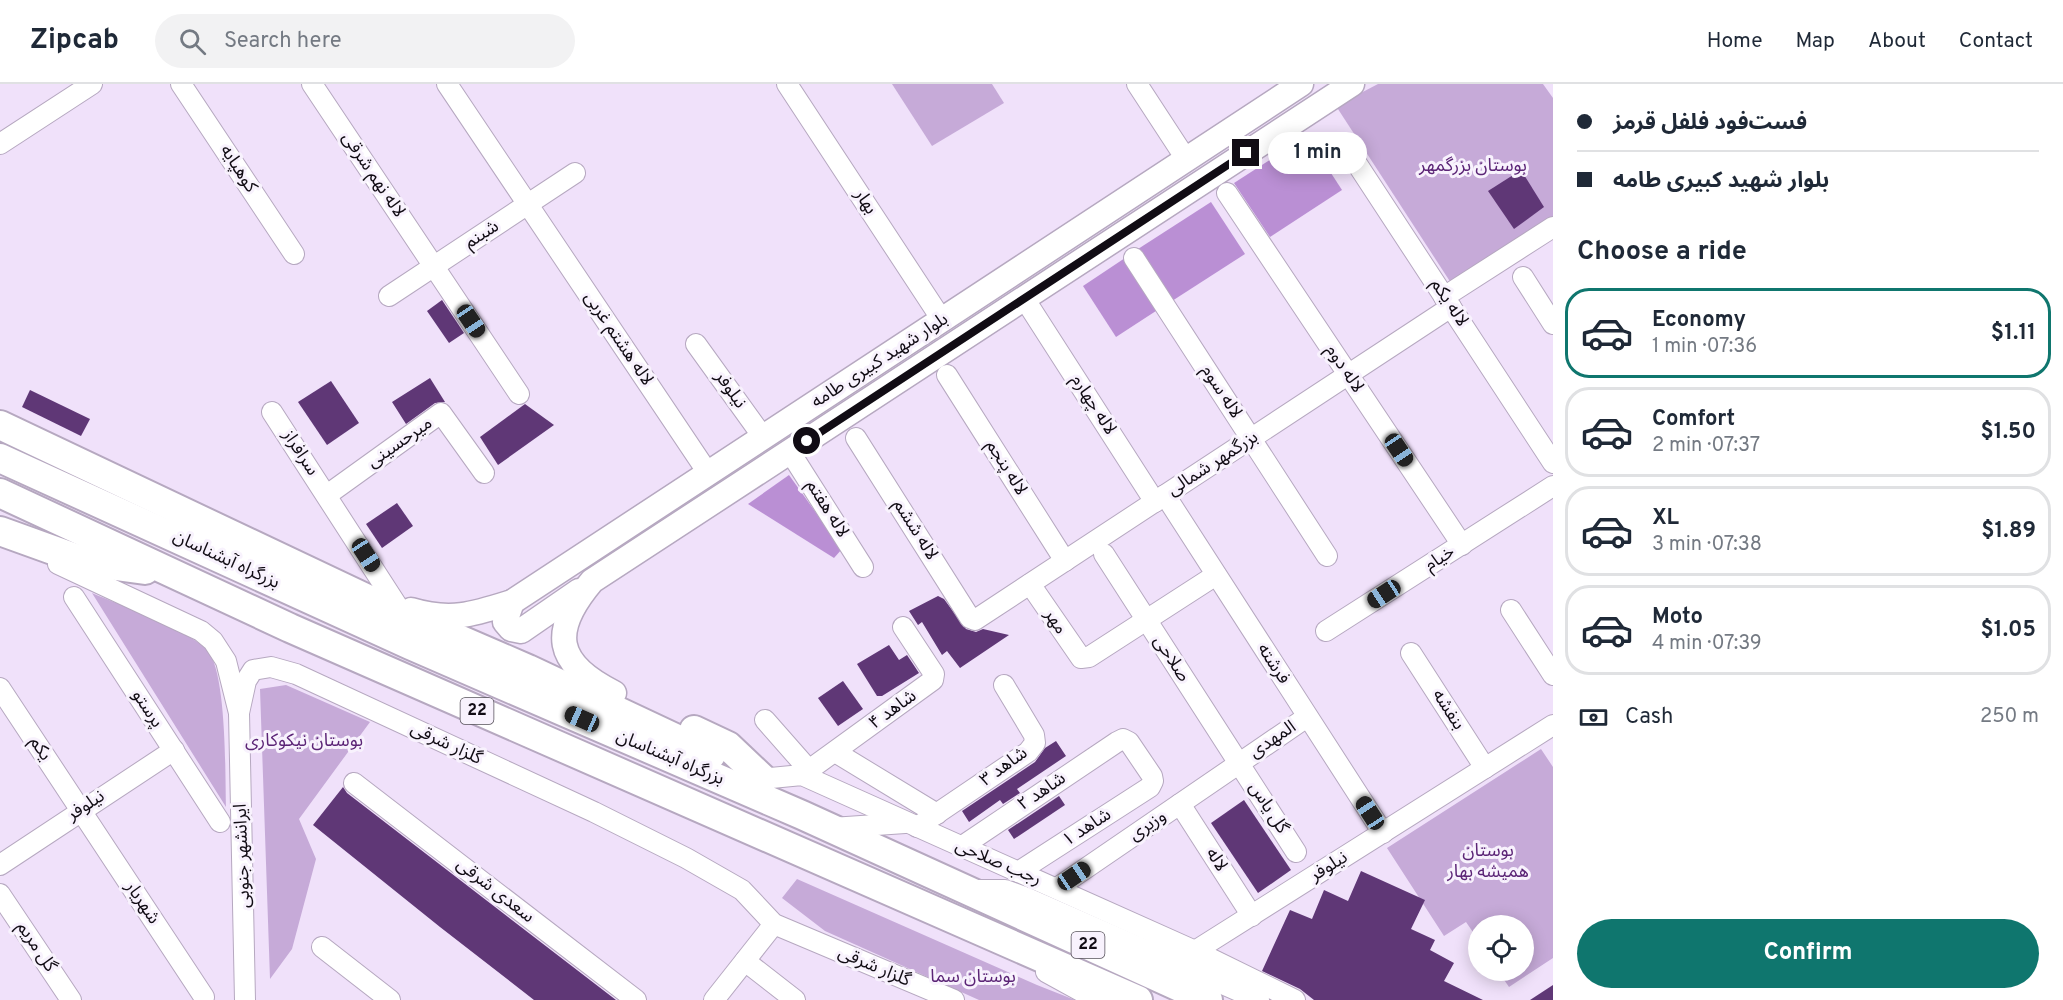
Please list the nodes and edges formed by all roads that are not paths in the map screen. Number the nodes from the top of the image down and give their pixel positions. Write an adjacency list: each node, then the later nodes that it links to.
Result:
1 (92, 84): 11 (street)
2 (181, 84): 18 (street, کوهپایه)
3 (312, 84): 20 (street, لاله نهم شرقی)
4 (447, 84): 16 (street, لاله هشتم غربی)
5 (787, 84): 25 (street, بهار)
6 (1137, 84): 13 (street)
7 (1300, 84): 9 (main road, بلوار شهید کبیری طامه)
8 (1352, 84): 10 (main road, بلوار شهید کبیری طامه)
9 (1247, 121): 10 (main road); 13 (main road, بلوار شهید کبیری طامه)
10 (1262, 142): 36 (main road, بلوار شهید کبیری طامه)
11 (0, 144)
12 (1344, 144): 23 (street, لاله یکم)
13 (1186, 159): 25 (main road, بلوار شهید کبیری طامه)
14 (575, 173): 16 (street, شبنم)
15 (1227, 193): 29 (street, لاله دوم)
16 (528, 205): 20 (street, شبنم); 40 (street, لاله هشتم غربی)
17 (1553, 227): 23 (street, بزرگمهر شمالی)
18 (294, 254)
19 (1134, 258): 35 (street, لاله سوم)
20 (434, 267): 22 (street, شبنم); 30 (street, لاله نهم شرقی)
21 (1523, 277): 26 (street)
22 (389, 296)
23 (1448, 302): 29 (street, بزرگمهر شمالی); 38 (street, لاله یکم)
24 (1031, 309): 44 (street, لاله چهارم)
25 (942, 320): 33 (main road, بلوار شهید کبیری طامه)
26 (1553, 324)
27 (696, 344): 33 (street, نیلوفر)
28 (947, 375): 49 (street, لاله پنجم)
29 (1348, 375): 35 (street, بزرگمهر شمالی); 46 (street, لاله دوم)
30 (519, 394)
31 (272, 412): 43 (street, سرافراز)
32 (0, 425): 57 (highway)
33 (763, 437): 40 (main road, بلوار شهید کبیری طامه)
34 (856, 438): 59 (street, لاله ششم)
35 (1251, 438): 44 (street, بزرگمهر شمالی); 48 (street, لاله سوم)
36 (790, 452): 50 (street, لاله هفتم); 53 (main road, بلوار شهید کبیری طامه)
37 (0, 458): 79 (highway, بزرگراه آبشناسان / 22)
38 (1553, 463)
39 (484, 473): 43 (street, میرحسینی)
40 (708, 473): 56 (main road, بلوار شهید کبیری طامه)
41 (1553, 486): 46 (street, خیام)
42 (0, 493): 51 (highway, بزرگراه آبشناسان / 22)
43 (327, 495): 57 (street, سرافراز)
44 (1160, 499): 49 (street, بزرگمهر شمالی); 52 (street, فرشته)
45 (0, 532): 51 (highway); 68 (street)
46 (1462, 544): 62 (street, خیام)
47 (1104, 554): 60 (street, صلاحی)
48 (1328, 556)
49 (1065, 561): 54 (street, بزرگمهر شمالی)
50 (863, 567)
51 (174, 574): 97 (highway, بزرگراه آبشناسان / 22)
52 (1216, 575): 60 (street); 69 (street, فرشته)
53 (592, 581): 56 (main road); 67 (main road, بلوار شهید کبیری طامه)
54 (1030, 584): 59 (street, بزرگمهر شمالی); 60 (street, مهر)
55 (74, 597): 73 (street, پرستو)
56 (512, 602): 57 (main road, بلوار شهید کبیری طامه)
57 (389, 606): 78 (highway)
58 (1511, 610): 64 (street)
59 (975, 620)
60 (1147, 621): 75 (street, صلاحی)
61 (903, 627): 74 (street, شاهد ۴)
62 (1326, 631)
63 (1411, 653): 76 (street, بنفشه)
64 (1553, 675)
65 (1004, 685): 84 (street, شاهد ۳)
66 (0, 688): 82 (street, یکم)
67 (614, 693): 78 (highway)
68 (239, 712): 98 (street, گلزار شرقی); 104 (street, ایرانشهر جنوبی)
69 (1307, 717): 75 (street, المهدی); 88 (street, فرشته)
70 (765, 720): 77 (street)
71 (1553, 724): 76 (street, نیلوفر)
72 (1123, 739): 89 (street, شاهد ۲); 92 (street, شاهد ۱)
73 (174, 750): 82 (street, نیلوفر); 85 (street, پرستو)
74 (835, 752): 77 (street, شاهد ۴); 84 (street)
75 (1239, 763): 81 (street, وزیری); 90 (street, گل یاس)
76 (1485, 768): 88 (street, نیلوفر)
77 (806, 772): 78 (street); 86 (street, رجب صلاحی)
78 (763, 779): 79 (street); 83 (highway)
79 (726, 782): 83 (highway, بزرگراه آبشناسان / 22)
80 (354, 783): 106 (street, سعدی شرقی)
81 (1179, 804): 93 (street, وزیری); 96 (street, لاله)
82 (80, 810): 91 (street, نیلوفر); 102 (street, شهریار)
83 (802, 814): 87 (highway, بزرگراه آبشناسان / 22)
84 (937, 814): 86 (street, شاهد ۳)
85 (220, 822)
86 (912, 825): 87 (street); 89 (street, رجب صلاحی)
87 (831, 828): 94 (highway, بزرگراه آبشناسان / 22)
88 (1383, 833): 96 (street, نیلوفر)
89 (961, 847): 92 (street, رجب صلاحی)
90 (1296, 852)
91 (0, 865)
92 (1018, 872): 93 (street, رجب صلاحی)
93 (1057, 888): 100 (street, رجب صلاحی)
94 (968, 890): 112 (highway, بزرگراه آبشناسان / 22); 113 (street)
95 (0, 894): 103 (street, گل مریم)
96 (1251, 916): 100 (street, نیلوفر)
97 (957, 923): 110 (street); 111 (highway, بزرگراه آبشناسان / 22)
98 (774, 924): 101 (street); 109 (street, گلزار شرقی)
99 (322, 947): 105 (street)
100 (1195, 951): 114 (street, رجب صلاحی)
101 (745, 961): 107 (street); 108 (street)
102 (204, 997)
103 (68, 999)
104 (245, 1000)
105 (390, 1000)
106 (636, 1000)
107 (714, 1000)
108 (795, 1000)
109 (954, 1000)
110 (1097, 1000)
111 (1138, 1000)
112 (1208, 1000)
113 (1259, 1000)
114 (1295, 1000)

